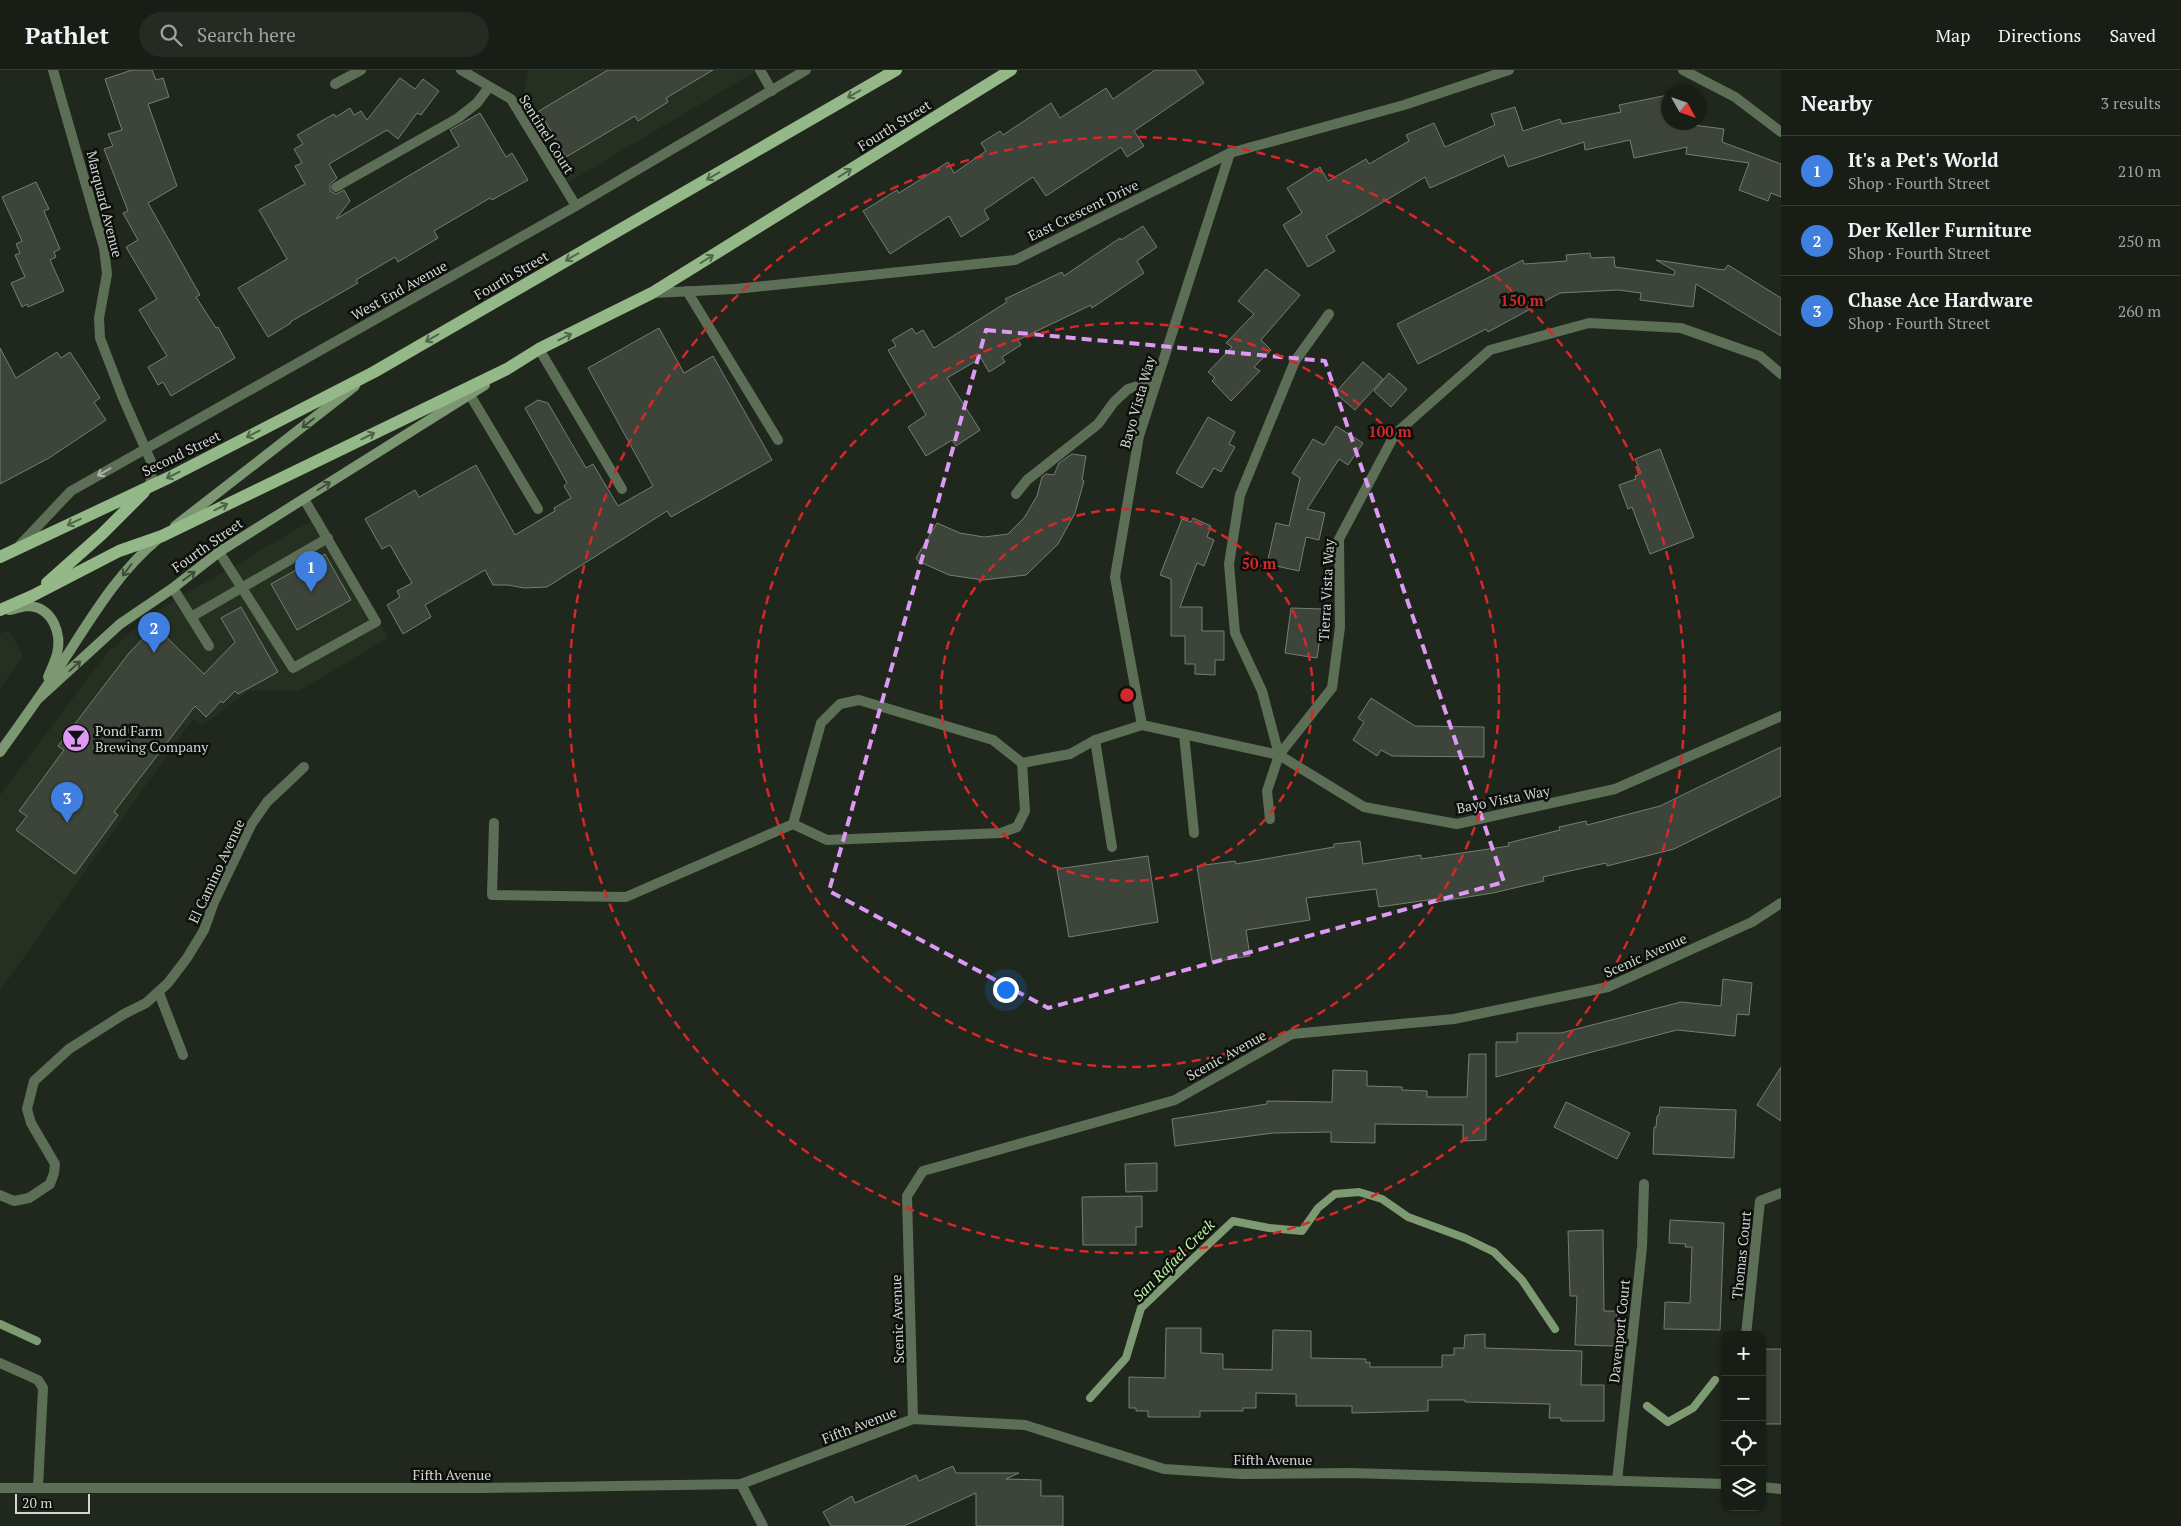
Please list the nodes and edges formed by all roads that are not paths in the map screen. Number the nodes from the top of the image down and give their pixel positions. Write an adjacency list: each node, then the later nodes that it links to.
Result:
1 (53, 70): 27 (street, Marquard Avenue)
2 (361, 70): 10 (street)
3 (461, 70): 11 (street, Sentinel Court)
4 (760, 70): 12 (street)
5 (806, 70): 12 (street, West End Avenue)
6 (896, 70): 22 (main road, Fourth Street, one-way to 22)
7 (1011, 70): 18 (main road, Fourth Street, one-way to 7)
8 (1509, 70): 14 (street, East Crescent Drive)
9 (1683, 70): 13 (street)
10 (335, 84)
11 (489, 87): 15 (street); 16 (street, Sentinel Court)
12 (772, 91): 16 (street, West End Avenue)
13 (1781, 132)
14 (1230, 153): 17 (street, East Crescent Drive); 24 (street, Bayo Vista Way)
15 (336, 187)
16 (576, 206): 27 (street, West End Avenue)
17 (687, 291): 18 (street, East Crescent Drive); 26 (street)
18 (652, 293): 20 (main road, Fourth Street, one-way to 18)
19 (1329, 314): 50 (street)
20 (540, 350): 21 (main road, Fourth Street); 29 (street)
21 (506, 369): 25 (main road, Fourth Street); 33 (main road, Fourth Street, one-way to 21)
22 (374, 372): 28 (main road, Second Street, one-way to 28); 33 (main road, Fourth Street, one-way to 33)
23 (1781, 374): 50 (street, Tierra Vista Way)
24 (1157, 380): 30 (street); 46 (street, Bayo Vista Way)
25 (470, 395): 31 (main road, Fourth Street, one-way to 25); 32 (street)
26 (778, 440)
27 (146, 448): 28 (street, Marquard Avenue); 35 (street, West End Avenue, one-way to 35)
28 (150, 486): 35 (main road, Second Street, one-way to 35); 40 (main road)
29 (622, 489)
30 (1016, 494)
31 (304, 499): 34 (street); 36 (main road, Fourth Street)
32 (538, 509)
33 (162, 536): 40 (main road); 44 (main road, Fourth Street, one-way to 44)
34 (328, 538): 38 (street); 38 (street)
35 (18, 548): 37 (main road, Second Street)
36 (219, 552): 38 (street); 39 (main road, Fourth Street, one-way to 36)
37 (0, 557)
38 (243, 587): 42 (street)
39 (173, 588): 42 (street); 44 (main road, Fourth Street, one-way to 39)
40 (32, 596): 41 (main road)
41 (0, 611): 44 (main road)
42 (191, 617): 43 (street)
43 (209, 646)
44 (39, 698): 49 (main road, Fourth Street)
45 (1781, 716): 50 (street, Bayo Vista Way)
46 (1142, 725): 47 (street, Bayo Vista Way); 48 (street, Bayo Vista Way)
47 (1184, 734): 50 (street, Bayo Vista Way); 56 (street)
48 (1095, 740): 51 (street, Bayo Vista Way); 57 (street)
49 (0, 752)
50 (1279, 755): 53 (street)
51 (1022, 763): 55 (street); 55 (street)
52 (304, 766): 59 (street, El Camino Avenue)
53 (1270, 818)
54 (494, 823): 55 (street)
55 (793, 824)
56 (1194, 833)
57 (1112, 847)
58 (1781, 903): 66 (street, Scenic Avenue)
59 (159, 993): 60 (street); 63 (street, El Camino Avenue)
60 (183, 1054)
61 (1644, 1184): 67 (street, Davenport Court)
62 (1781, 1194): 64 (street, Thomas Court)
63 (0, 1195)
64 (1746, 1331)
65 (0, 1362): 70 (street)
66 (914, 1419): 67 (street, Fifth Avenue); 68 (street, Fifth Avenue)
67 (1616, 1481): 69 (street, Fifth Avenue)
68 (741, 1484): 70 (street, Fifth Avenue); 74 (street)
69 (1721, 1484)
70 (38, 1487): 72 (street, Fifth Avenue)
71 (1766, 1487): 73 (street)
72 (0, 1488)
73 (1781, 1489)
74 (763, 1526)

